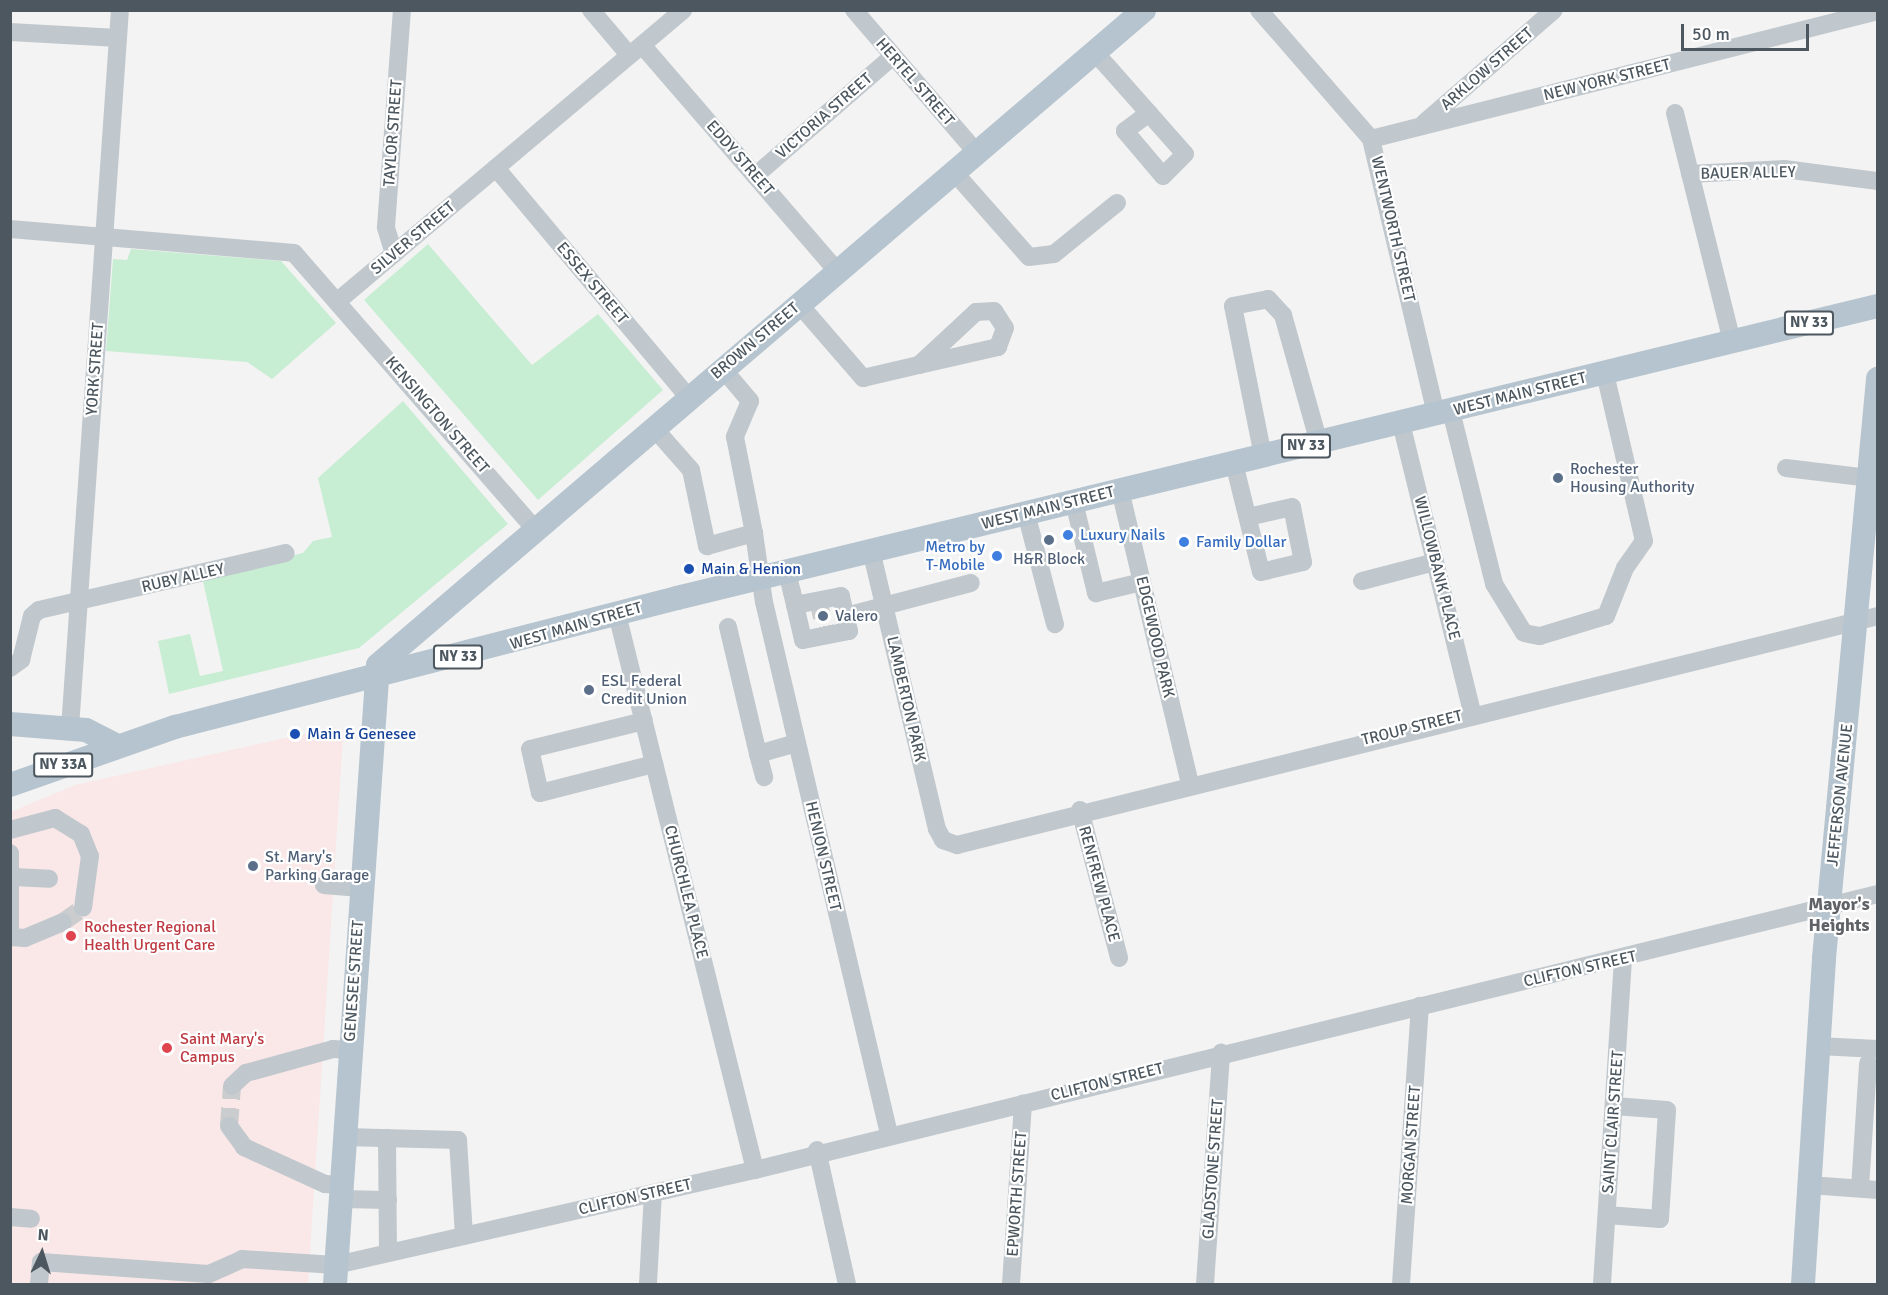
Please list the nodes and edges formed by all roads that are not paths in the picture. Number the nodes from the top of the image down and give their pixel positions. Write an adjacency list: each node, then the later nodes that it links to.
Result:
1 (120, 10): 11 (street, YORK STREET)
2 (402, 10): 28 (street, TAYLOR STREET)
3 (591, 10): 12 (street, EDDY STREET)
4 (683, 10): 12 (street, SILVER STREET)
5 (854, 10): 14 (street, HERTEL STREET)
6 (1144, 10): 13 (main road, BROWN STREET)
7 (1259, 10): 18 (street, WENTWORTH STREET)
8 (1554, 10): 17 (street, ARKLOW STREET)
9 (1878, 11): 17 (street, NEW YORK STREET)
10 (10, 32): 11 (street)
11 (118, 38): 27 (street, YORK STREET)
12 (636, 50): 20 (street, SILVER STREET); 23 (street, EDDY STREET)
13 (1095, 53): 15 (street); 19 (main road, BROWN STREET)
14 (893, 56): 19 (street, HERTEL STREET); 23 (street, VICTORIA STREET)
15 (1149, 113)
16 (1675, 113): 22 (street)
17 (1420, 127): 18 (street, NEW YORK STREET)
18 (1371, 139): 39 (street, WENTWORTH STREET)
19 (977, 153): 21 (main road, BROWN STREET)
20 (496, 168): 28 (street, SILVER STREET); 38 (street, ESSEX STREET)
21 (954, 172): 25 (street); 29 (main road, BROWN STREET)
22 (1690, 174): 24 (street, BAUER ALLEY); 33 (street)
23 (755, 176): 29 (street, EDDY STREET)
24 (1878, 181)
25 (1117, 203)
26 (10, 229): 27 (street)
27 (104, 235): 30 (street); 61 (street, YORK STREET)
28 (394, 254): 30 (street, SILVER STREET)
29 (837, 271): 31 (main road, BROWN STREET)
30 (339, 300): 51 (street, KENSINGTON STREET)
31 (799, 304): 34 (street); 35 (main road, BROWN STREET)
32 (1878, 306): 33 (main road, WEST MAIN STREET / NY 33)
33 (1732, 342): 36 (main road, WEST MAIN STREET / NY 33)
34 (919, 365)
35 (723, 369): 38 (main road, BROWN STREET); 52 (street, HENION STREET)
36 (1605, 373): 39 (main road, WEST MAIN STREET / NY 33); 39 (street, WENTWORTH STREET)
37 (1878, 379): 46 (main road, JEFFERSON AVENUE)
38 (689, 398): 41 (main road, BROWN STREET)
39 (1443, 413): 40 (main road, WEST MAIN STREET / NY 33)
40 (1401, 423): 42 (main road, WEST MAIN STREET / NY 33); 55 (street, WILLOWBANK PLACE)
41 (654, 428): 51 (main road, BROWN STREET); 52 (street)
42 (1319, 443): 43 (main road, WEST MAIN STREET / NY 33); 43 (street)
43 (1263, 456): 44 (main road, WEST MAIN STREET / NY 33)
44 (1234, 463): 47 (main road, WEST MAIN STREET / NY 33); 50 (street)
45 (1786, 468): 46 (street)
46 (1873, 472): 66 (main road, JEFFERSON AVENUE)
47 (1120, 490): 48 (main road, WEST MAIN STREET / NY 33); 59 (street, EDGEWOOD PARK)
48 (1074, 502): 49 (main road, WEST MAIN STREET / NY 33); 59 (street)
49 (1026, 513): 53 (main road, WEST MAIN STREET / NY 33); 67 (street)
50 (1248, 517)
51 (535, 529): 70 (main road, BROWN STREET)
52 (754, 533): 57 (street, HENION STREET)
53 (871, 550): 56 (main road, WEST MAIN STREET / NY 33); 63 (street, LAMBERTON PARK)
54 (286, 553): 61 (street, RUBY ALLEY)
55 (1435, 562): 58 (street); 71 (street, WILLOWBANK PLACE)
56 (787, 571): 57 (main road, WEST MAIN STREET / NY 33); 62 (street)
57 (761, 578): 64 (main road, WEST MAIN STREET / NY 33); 75 (street, HENION STREET)
58 (1362, 581)
59 (1142, 582): 80 (street, EDGEWOOD PARK)
60 (970, 583): 63 (street)
61 (79, 603): 69 (street, RUBY ALLEY); 74 (street, YORK STREET)
62 (795, 605): 65 (street); 65 (street)
63 (884, 606): 65 (street); 84 (street, LAMBERTON PARK)
64 (617, 614): 70 (main road, WEST MAIN STREET / NY 33); 72 (street, CHURCHLEA PLACE)
65 (846, 616)
66 (1868, 618): 71 (street, TROUP STREET); 91 (main road, JEFFERSON AVENUE)
67 (1055, 624)
68 (728, 627): 77 (street)
69 (10, 668)
70 (374, 677): 76 (main road, WEST MAIN STREET / NY 33); 89 (main road, GENESEE STREET)
71 (1472, 713): 80 (street, TROUP STREET)
72 (644, 721): 78 (street, CHURCHLEA PLACE); 78 (street)
73 (10, 724): 74 (main road)
74 (70, 728): 76 (main road)
75 (796, 743): 77 (street); 106 (street, HENION STREET)
76 (116, 745): 81 (main road, NY 33A)
77 (758, 754): 79 (street)
78 (654, 764): 110 (street, CHURCHLEA PLACE)
79 (764, 777)
80 (1190, 783): 82 (street, TROUP STREET)
81 (10, 785)
82 (1080, 810): 84 (street, TROUP STREET); 95 (street, RENFREW PLACE)
83 (10, 830): 92 (street)
84 (948, 844)
85 (10, 853): 86 (street)
86 (14, 877): 87 (street); 94 (street)
87 (49, 879)
88 (324, 885): 89 (street)
89 (360, 888): 99 (main road, GENESEE STREET)
90 (1878, 894): 91 (street, CLIFTON STREET)
91 (1829, 905): 96 (street, CLIFTON STREET); 98 (main road, JEFFERSON AVENUE)
92 (83, 908)
93 (63, 922): 94 (street)
94 (10, 936)
95 (1119, 958)
96 (1623, 959): 97 (street, CLIFTON STREET); 104 (street, SAINT CLAIR STREET)
97 (1420, 1006): 100 (street, CLIFTON STREET); 128 (street, MORGAN STREET)
98 (1818, 1046): 101 (street); 111 (main road, JEFFERSON AVENUE)
99 (350, 1050): 102 (street); 107 (main road, GENESEE STREET)
100 (1221, 1053): 103 (street, CLIFTON STREET); 127 (street, GLADSTONE STREET)
101 (1873, 1056): 112 (street)
102 (232, 1086)
103 (1023, 1103): 106 (street, CLIFTON STREET); 126 (street, EPWORTH STREET)
104 (1614, 1106): 116 (street, SAINT CLAIR STREET); 116 (street)
105 (229, 1126): 113 (street)
106 (888, 1134): 109 (street, CLIFTON STREET)
107 (344, 1137): 108 (street); 113 (main road, GENESEE STREET)
108 (387, 1138): 115 (street); 119 (street)
109 (817, 1150): 110 (street, CLIFTON STREET); 125 (street)
110 (755, 1170): 114 (street, CLIFTON STREET)
111 (1809, 1185): 112 (street); 130 (main road, JEFFERSON AVENUE)
112 (1869, 1189)
113 (341, 1192): 115 (street); 121 (main road, GENESEE STREET)
114 (653, 1193): 119 (street, CLIFTON STREET); 124 (street)
115 (388, 1200): 120 (street)
116 (1607, 1215): 129 (street, SAINT CLAIR STREET)
117 (10, 1217): 118 (street)
118 (30, 1219)
119 (464, 1236): 120 (street, CLIFTON STREET)
120 (388, 1253): 121 (street, CLIFTON STREET)
121 (335, 1275): 122 (street, CLIFTON STREET)
122 (224, 1277): 123 (street, CLIFTON STREET)
123 (39, 1284)
124 (648, 1284)
125 (847, 1284)
126 (1011, 1284)
127 (1205, 1284)
128 (1401, 1284)
129 (1602, 1284)
130 (1803, 1284)

